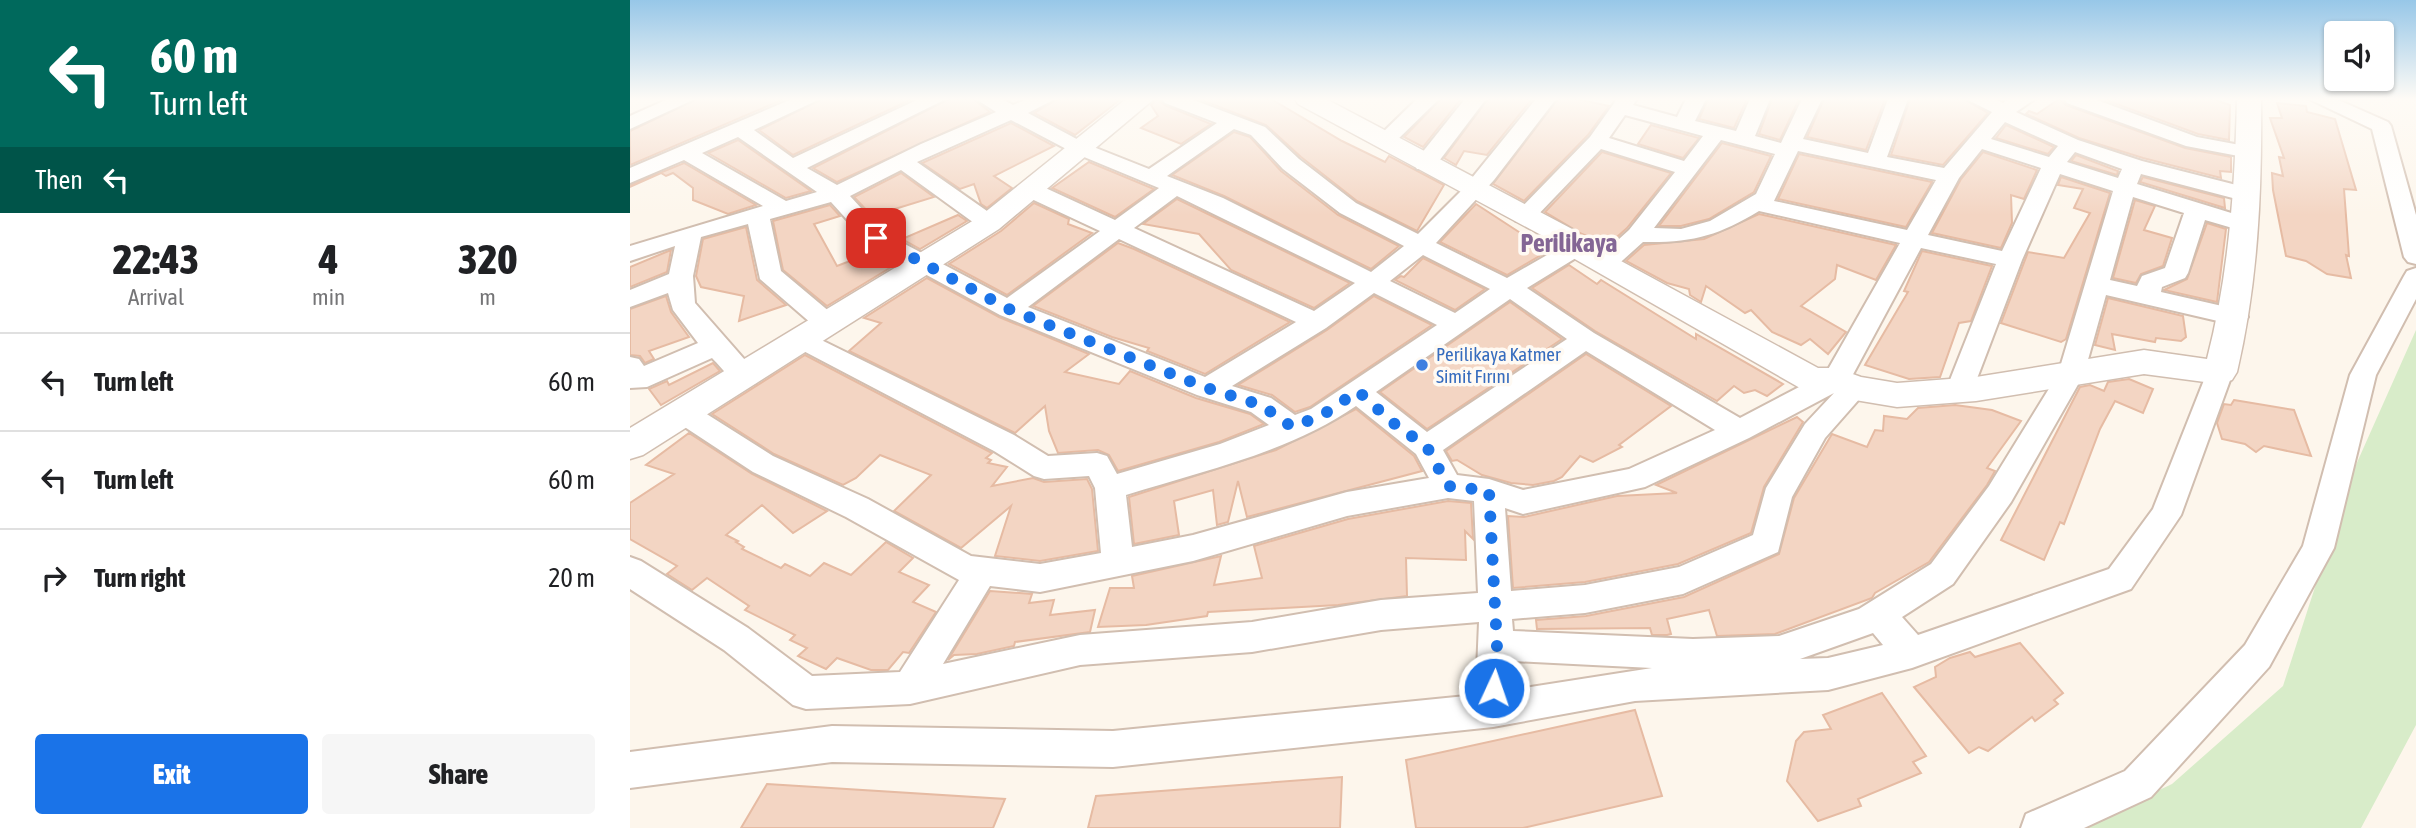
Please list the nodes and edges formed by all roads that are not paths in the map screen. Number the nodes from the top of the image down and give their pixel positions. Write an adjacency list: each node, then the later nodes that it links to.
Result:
1 (722, 138): 30 (street)
2 (751, 138): 36 (street)
3 (854, 138): 36 (street)
4 (954, 138): 33 (street)
5 (1061, 138): 29 (street)
6 (1092, 138): 29 (street)
7 (1209, 138): 40 (street)
8 (1265, 138): 58 (street)
9 (1379, 138): 24 (street)
10 (1389, 138): 24 (street)
11 (1445, 138): 34 (street)
12 (1516, 138): 43 (street)
13 (1599, 138): 25 (street)
14 (1713, 138): 37 (street)
15 (1737, 138): 23 (street)
16 (1794, 138): 28 (street)
17 (1884, 138): 32 (street)
18 (1984, 138): 26 (street)
19 (2061, 138): 27 (street)
20 (2181, 138): 31 (street)
21 (2247, 138): 31 (street)
22 (2384, 138): 61 (street)
23 (1742, 139): 28 (street)
24 (1385, 141): 34 (street)
25 (1597, 141): 37 (street); 51 (street)
26 (1980, 142): 35 (street); 39 (street)
27 (2071, 144): 35 (street); 41 (street)
28 (1790, 147): 32 (street); 47 (street)
29 (1079, 148): 40 (street); 44 (street)
30 (685, 152): 38 (street); 48 (street)
31 (2249, 152): 46 (street)
32 (1875, 161): 39 (street)
33 (904, 162): 45 (street); 52 (street)
34 (1425, 163): 43 (street)
35 (2053, 165): 41 (street); 62 (street)
36 (791, 167): 45 (street)
37 (1689, 169): 56 (street)
38 (630, 176)
39 (1949, 176): 57 (street)
40 (1152, 177): 42 (street)
41 (2129, 177): 46 (street); 49 (street); 68 (street)
42 (1175, 187): 54 (street); 67 (street)
43 (1476, 189): 51 (street); 58 (street)
44 (1031, 190): 52 (street); 54 (street)
45 (836, 194): 48 (street); 63 (street)
46 (2248, 195): 53 (street)
47 (1756, 204): 56 (street); 57 (street)
48 (784, 209): 50 (street)
49 (2196, 212): 53 (street); 70 (street)
50 (758, 214): 55 (street); 76 (street)
51 (1524, 216): 59 (street)
52 (989, 223): 63 (street)
53 (2246, 225): 73 (street)
54 (1115, 230): 72 (street); 74 (street)
55 (690, 233): 60 (street); 66 (street)
56 (1637, 235): 64 (street)
57 (1914, 241): 62 (street); 83 (street)
58 (1421, 245): 67 (street); 69 (street)
59 (1576, 248): 64 (street); 69 (street)
60 (630, 254)
61 (2416, 257)
62 (2010, 260): 85 (street)
63 (921, 263): 72 (street); 76 (street)
64 (1605, 264): 83 (street)
65 (2416, 276): 105 (street)
66 (682, 278): 71 (street); 78 (street)
67 (1373, 282): 74 (street); 75 (street)
68 (2097, 285): 70 (street); 81 (street)
69 (1509, 288): 75 (street); 77 (street)
70 (2147, 296): 73 (street)
71 (630, 299)
72 (1009, 309): 84 (street)
73 (2235, 317): 80 (street)
74 (1318, 322): 84 (street)
75 (1456, 324): 86 (street)
76 (816, 332): 82 (street); 93 (street)
77 (1585, 339): 89 (street); 91 (street)
78 (716, 346): 79 (street); 82 (street)
79 (630, 366)
80 (2220, 372): 81 (street); 101 (street)
81 (2071, 374): 85 (street); 99 (street)
82 (746, 376): 87 (street)
83 (1845, 384): 85 (street); 89 (street); 98 (street)
84 (1207, 388): 88 (street)
85 (1960, 390)
86 (1358, 391): 88 (street); 91 (street)
87 (684, 413): 90 (street); 97 (street)
88 (1292, 427): 93 (street)
89 (1739, 431): 94 (street)
90 (630, 445)
91 (1427, 447): 92 (street)
92 (1448, 486): 94 (street); 95 (street)
93 (1110, 488): 95 (street)
94 (1489, 491): 98 (street)
95 (1118, 563): 97 (street)
96 (630, 571): 102 (street)
97 (982, 571): 102 (street)
98 (1494, 608): 100 (street); 102 (street)
99 (1878, 615): 100 (street); 101 (street)
100 (1497, 645): 103 (street)
101 (1912, 653): 103 (street)
102 (910, 688)
103 (1493, 710): 104 (street)
104 (630, 770)
105 (2040, 828)

